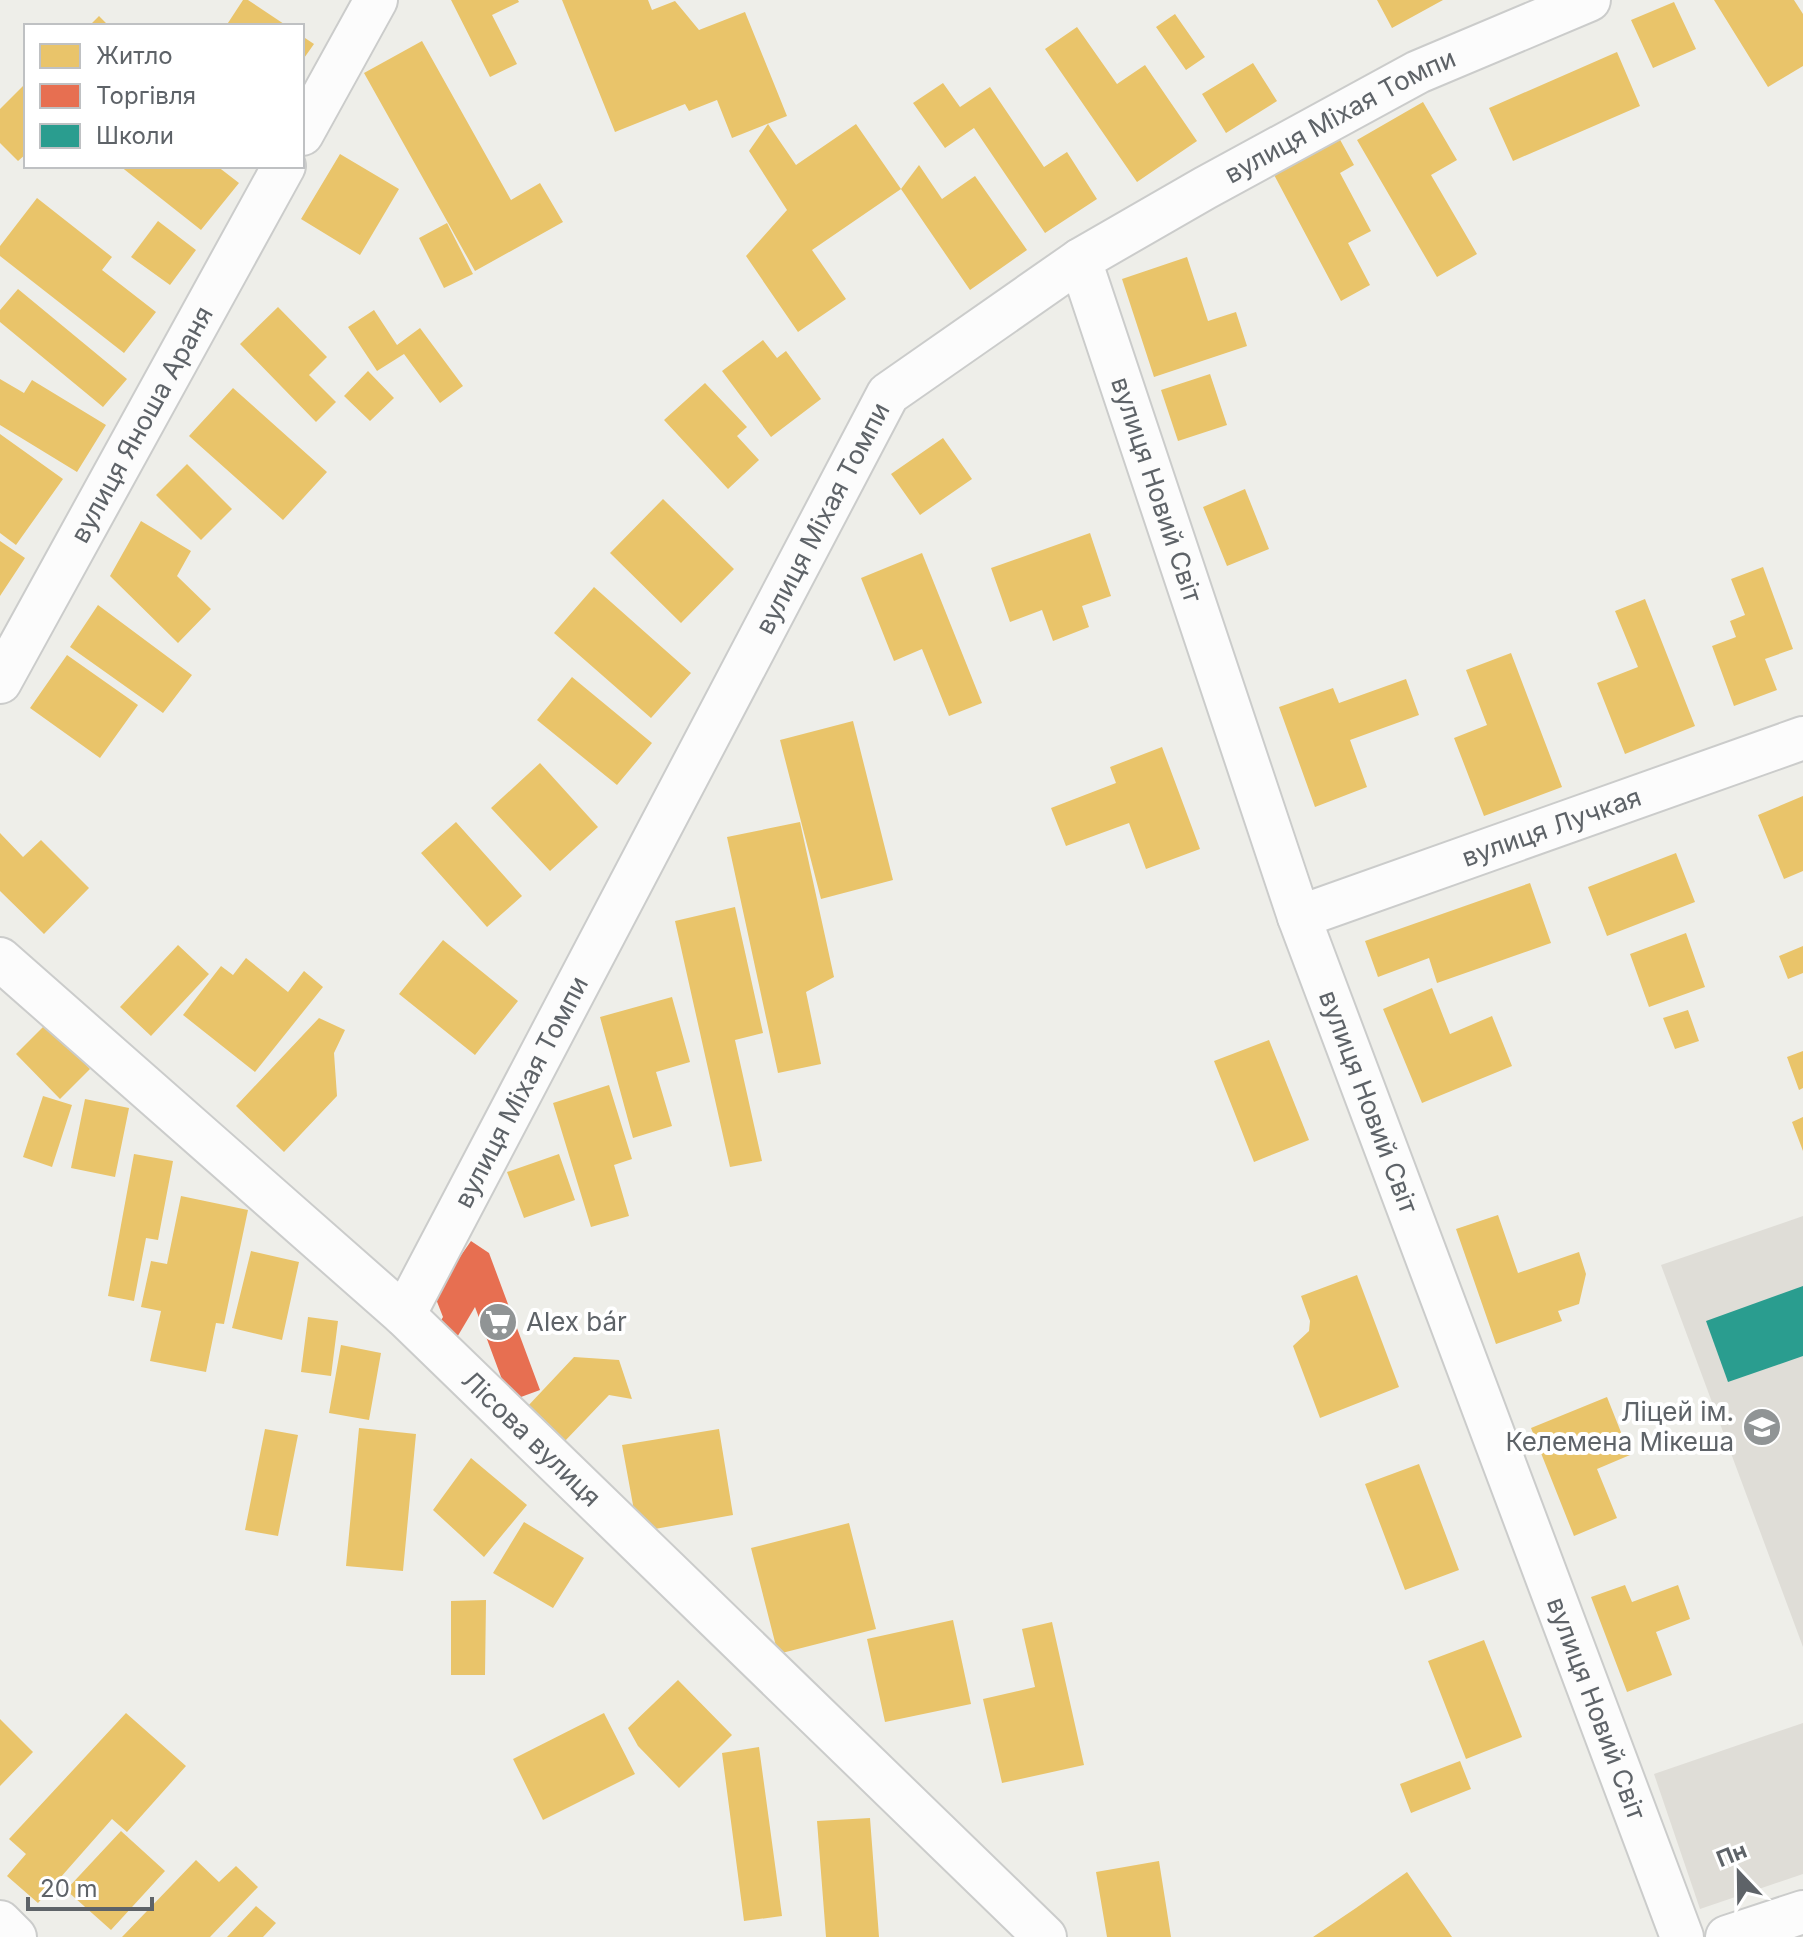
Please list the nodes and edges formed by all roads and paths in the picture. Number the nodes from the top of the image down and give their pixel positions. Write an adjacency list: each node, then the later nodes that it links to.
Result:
1 (376, 0): 3 (street)
2 (1589, 0): 5 (street, вулиця Міхая Томпи)
3 (304, 130)
4 (283, 168): 6 (street, вулиця Яноша Араня)
5 (1080, 260): 8 (street, вулиця Новий Світ); 10 (street, вулиця Міхая Томпи)
6 (0, 682)
7 (1803, 738): 8 (street, вулиця Лучкая)
8 (1299, 917): 15 (street, вулиця Новий Світ)
9 (0, 959): 10 (street, Лісова вулиця)
10 (404, 1315): 14 (street, Лісова вулиця)
11 (1803, 1912): 16 (street)
12 (0, 1922): 13 (street)
13 (15, 1937)
14 (1045, 1937)
15 (1682, 1937)
16 (1727, 1937)

